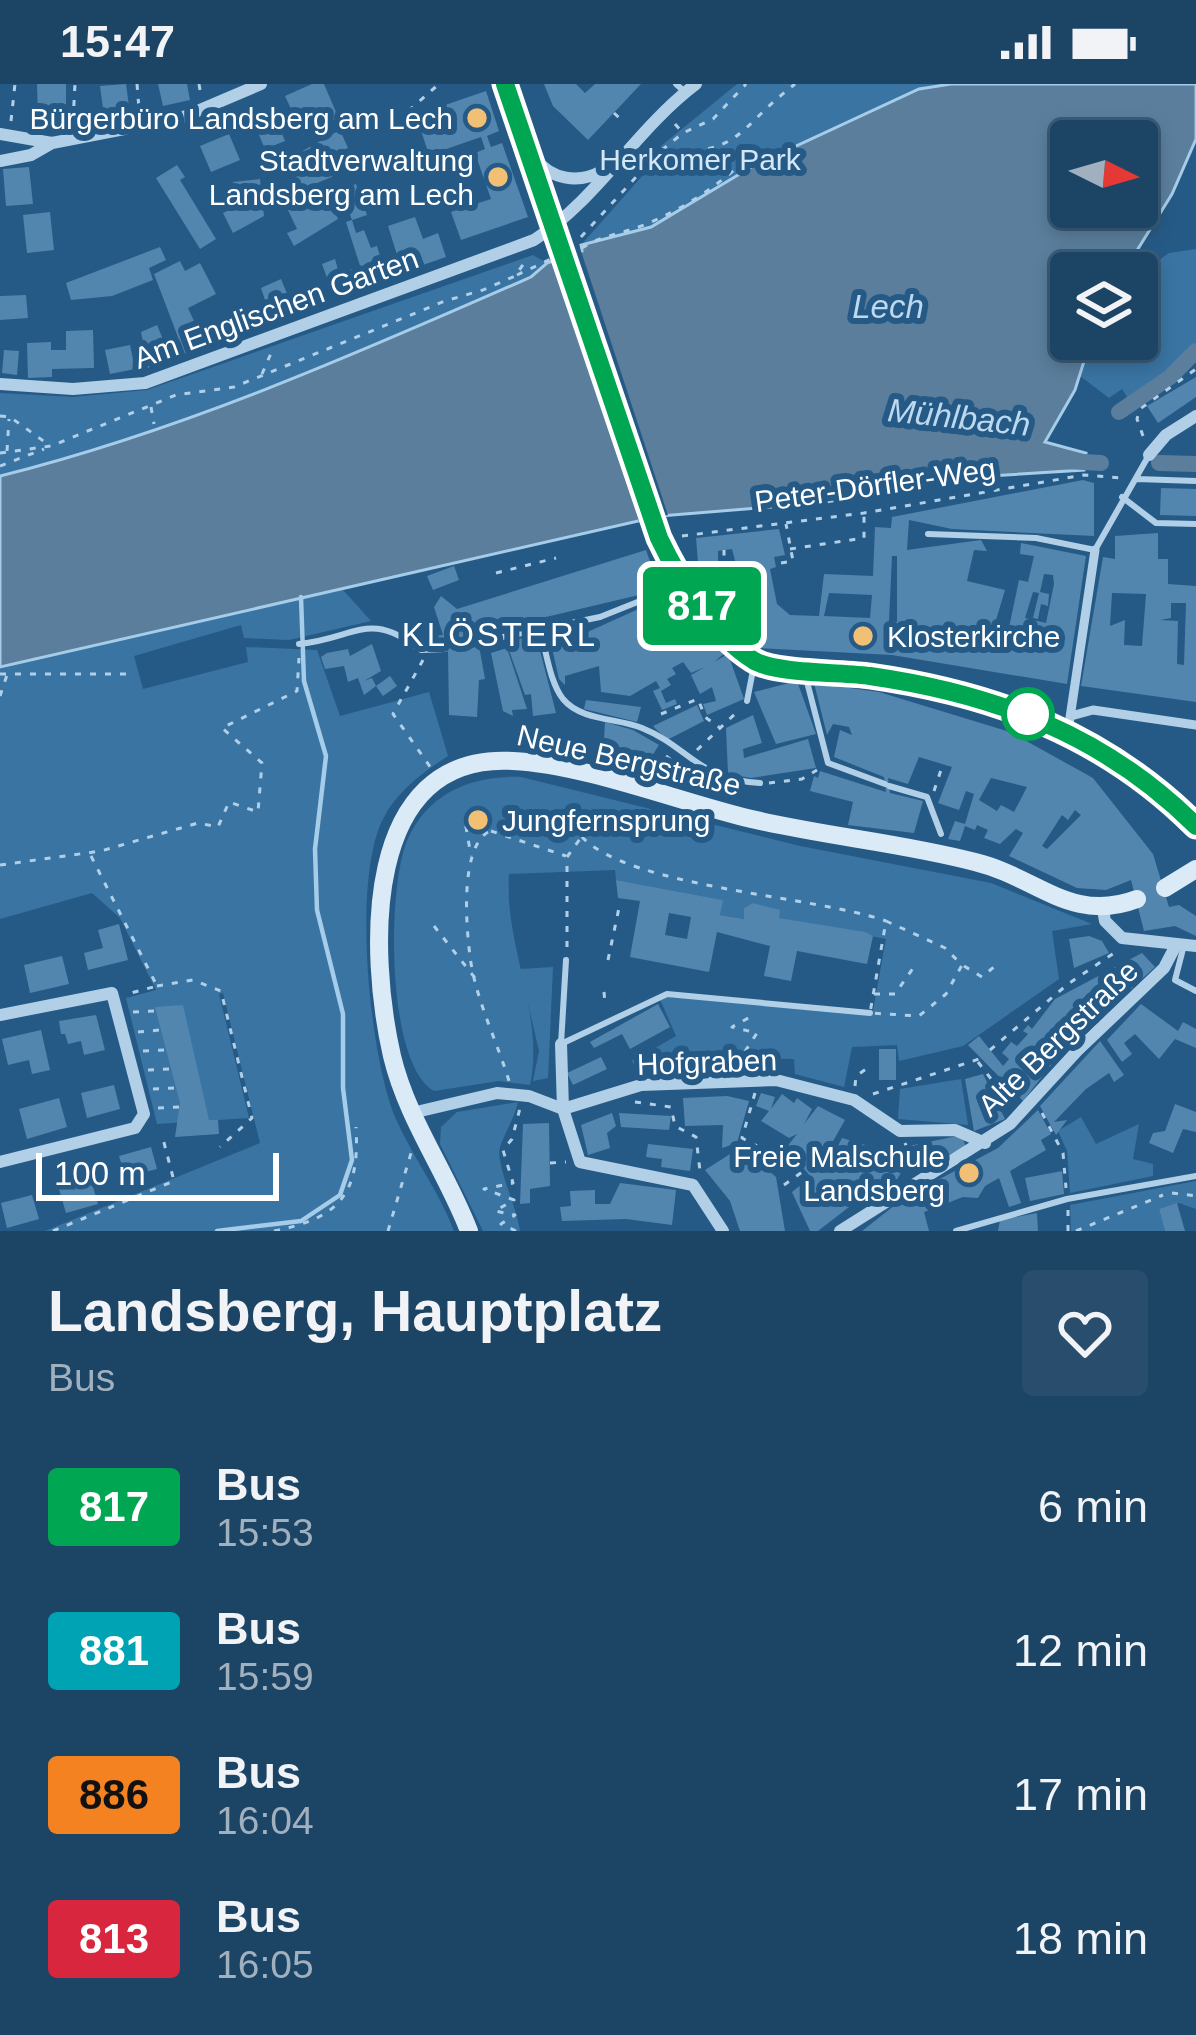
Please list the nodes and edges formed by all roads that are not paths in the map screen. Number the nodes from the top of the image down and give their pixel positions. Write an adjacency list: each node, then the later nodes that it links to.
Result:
1 (261, 84): 5 (street)
2 (506, 84): 6 (main road)
3 (686, 87): 7 (street, Am Englischen Garten)
4 (5, 135): 5 (street)
5 (52, 143): 8 (street)
6 (530, 151): 7 (street); 9 (main road)
7 (617, 159): 9 (street, Am Englischen Garten)
8 (0, 161)
9 (555, 223): 10 (street, Am Englischen Garten); 19 (main road, bridge)
10 (0, 384)
11 (1196, 416): 12 (street)
12 (1149, 455): 13 (lane)
13 (1139, 475): 14 (lane); 15 (lane)
14 (1196, 481)
15 (1122, 497): 16 (lane); 18 (lane)
16 (1196, 524)
17 (928, 534): 18 (lane)
18 (1095, 550): 25 (street)
19 (685, 586): 20 (lane); 22 (main road)
20 (539, 627): 21 (lane); 27 (lane)
21 (303, 643)
22 (754, 661): 23 (main road); 24 (lane)
23 (806, 668): 25 (main road); 29 (lane)
24 (747, 701)
25 (1069, 723): 26 (street); 28 (main road)
26 (1196, 725)
27 (760, 783)
28 (1195, 822)
29 (941, 834)
30 (1196, 869): 31 (main road)
31 (1165, 888)
32 (1137, 899): 33 (main road)
33 (1103, 910): 34 (street); 41 (main road, Neue Bergstraße)
34 (1185, 945): 36 (lane); 42 (street, Alte Bergstraße)
35 (566, 960): 39 (lane)
36 (1196, 991)
37 (870, 1013): 39 (lane)
38 (0, 1015): 43 (street)
39 (561, 1044): 40 (street)
40 (563, 1109): 41 (street); 42 (street, Hofgraben); 46 (street)
41 (412, 1113): 45 (main road, Neue Bergstraße)
42 (985, 1143): 47 (street, Alte Bergstraße)
43 (0, 1162)
44 (1196, 1176): 48 (lane)
45 (469, 1231)
46 (723, 1231)
47 (839, 1231)
48 (956, 1231)

